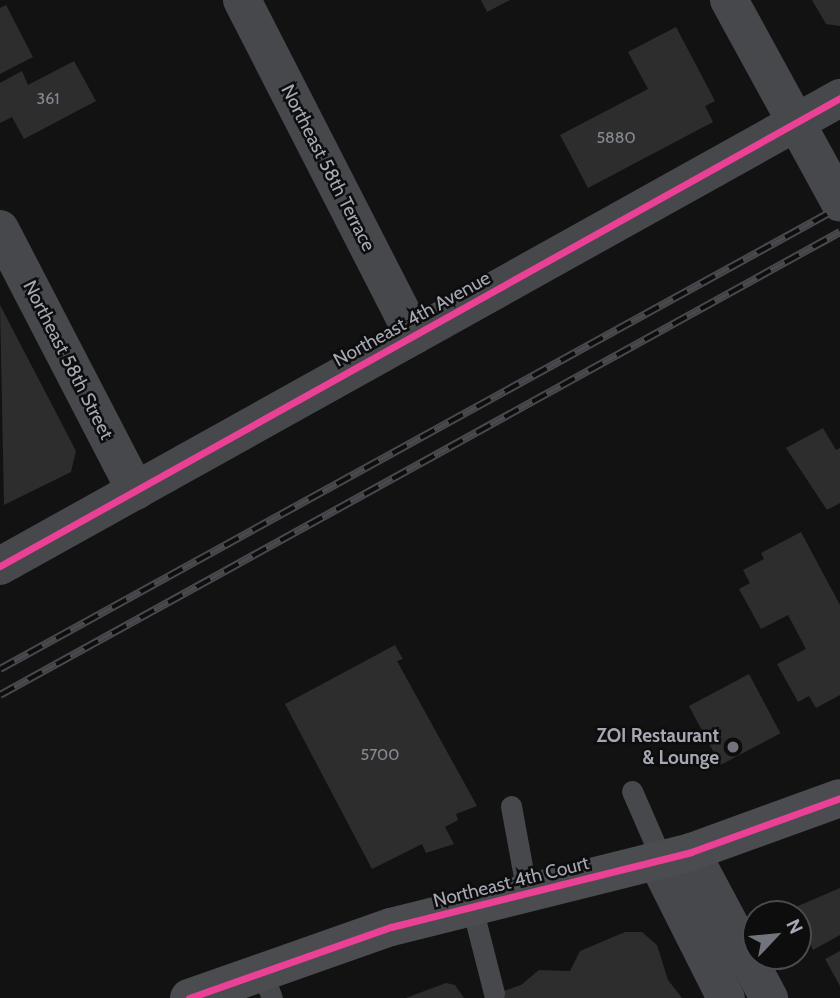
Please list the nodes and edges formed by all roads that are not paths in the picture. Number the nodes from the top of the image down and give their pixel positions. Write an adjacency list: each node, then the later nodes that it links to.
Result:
1 (242, 0): 7 (street, Northeast 58th Terrace)
2 (729, 0): 4 (street)
3 (840, 99): 4 (street, Northeast 4th Avenue)
4 (796, 123): 5 (street); 7 (street, Northeast 4th Avenue)
5 (840, 203)
6 (0, 229): 8 (street, Northeast 58th Street)
7 (414, 336): 8 (street, Northeast 4th Avenue)
8 (136, 491): 9 (street, Northeast 4th Avenue)
9 (0, 566)
10 (632, 791): 13 (lane)
11 (840, 798): 13 (street, Northeast 4th Court)
12 (511, 806): 14 (lane)
13 (670, 858): 14 (street, Northeast 4th Court); 19 (street); 20 (street)
14 (527, 893): 15 (street, Northeast 4th Court)
15 (472, 906): 16 (street, Northeast 4th Court); 17 (lane)
16 (267, 984): 18 (street, Northeast 4th Court)
17 (494, 993)
18 (189, 998)
19 (726, 998)
20 (769, 998)

